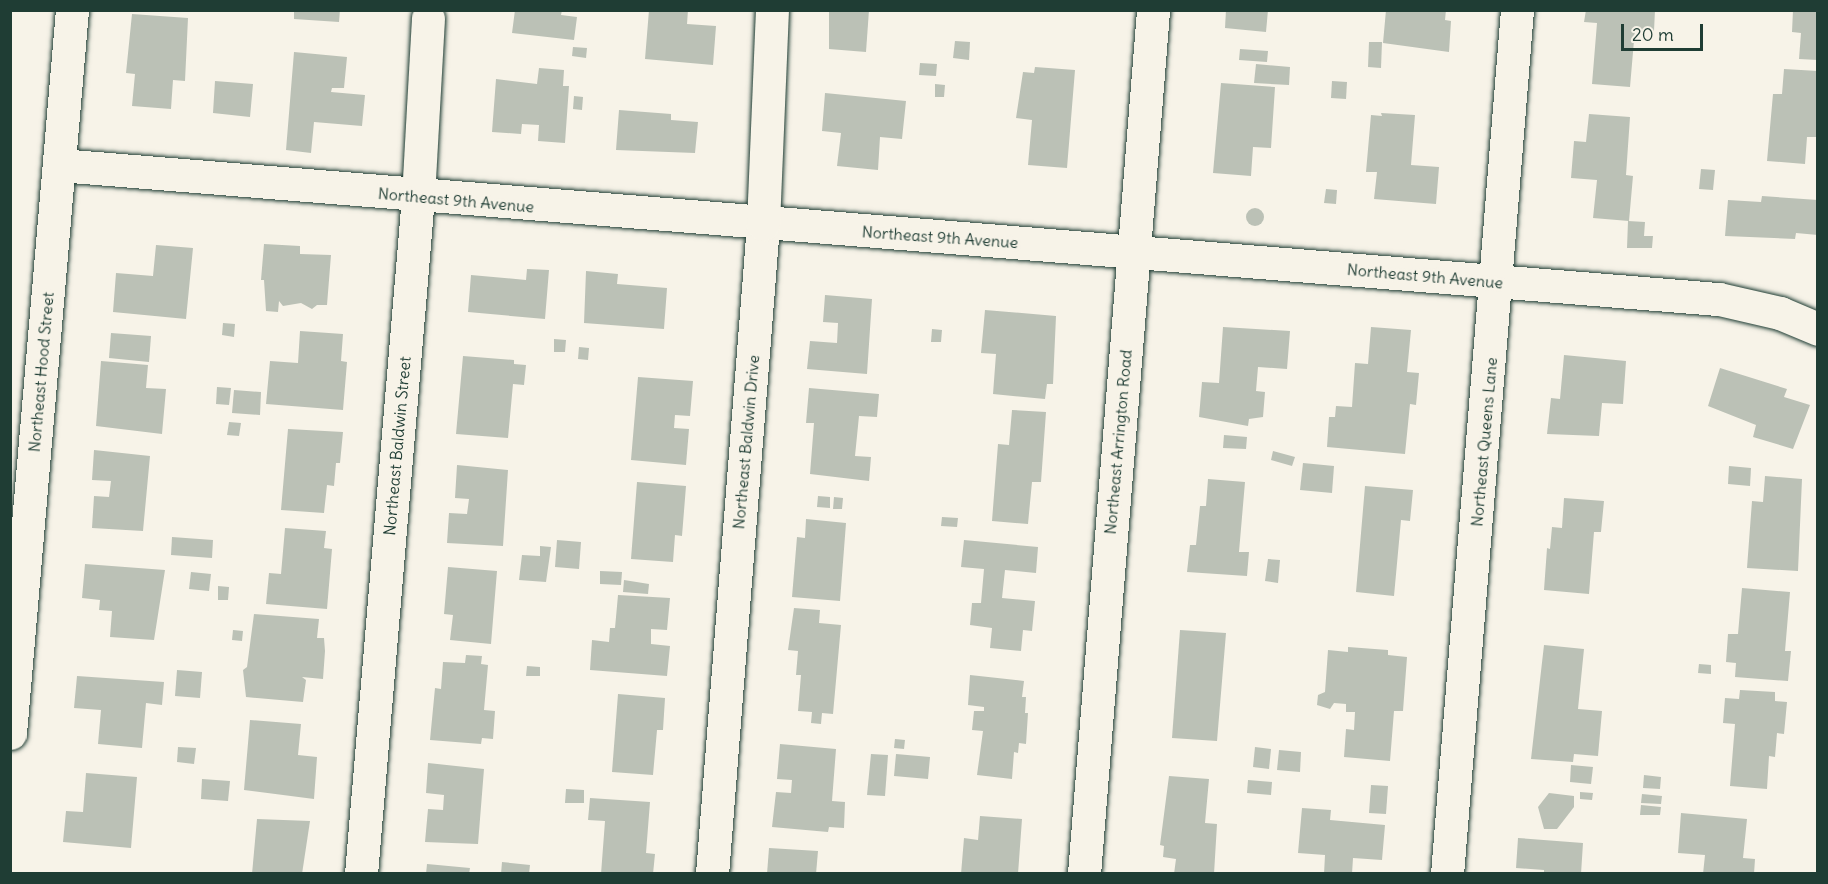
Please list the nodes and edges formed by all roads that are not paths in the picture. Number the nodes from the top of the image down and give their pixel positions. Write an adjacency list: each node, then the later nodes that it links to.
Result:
1 (72, 10): 6 (street, Northeast Hood Street)
2 (772, 10): 8 (street, Northeast Baldwin Drive)
3 (1153, 10): 9 (street, Northeast Arrington Road)
4 (1517, 10): 10 (street, Northeast Queens Lane)
5 (428, 18): 7 (street, Northeast Baldwin Street)
6 (59, 165): 7 (street, Northeast 9th Avenue); 12 (street, Northeast Hood Street)
7 (417, 197): 8 (street, Northeast 9th Avenue); 14 (street, Northeast Baldwin Street)
8 (763, 224): 9 (street, Northeast 9th Avenue); 15 (street, Northeast Baldwin Drive)
9 (1134, 251): 10 (street, Northeast 9th Avenue); 16 (street, Northeast Arrington Road)
10 (1497, 282): 11 (street, Northeast 9th Avenue); 17 (street, Northeast Queens Lane)
11 (1818, 329)
12 (25, 386): 13 (street, Northeast Hood Street)
13 (10, 733)
14 (361, 873)
15 (712, 873)
16 (1084, 873)
17 (1447, 873)

